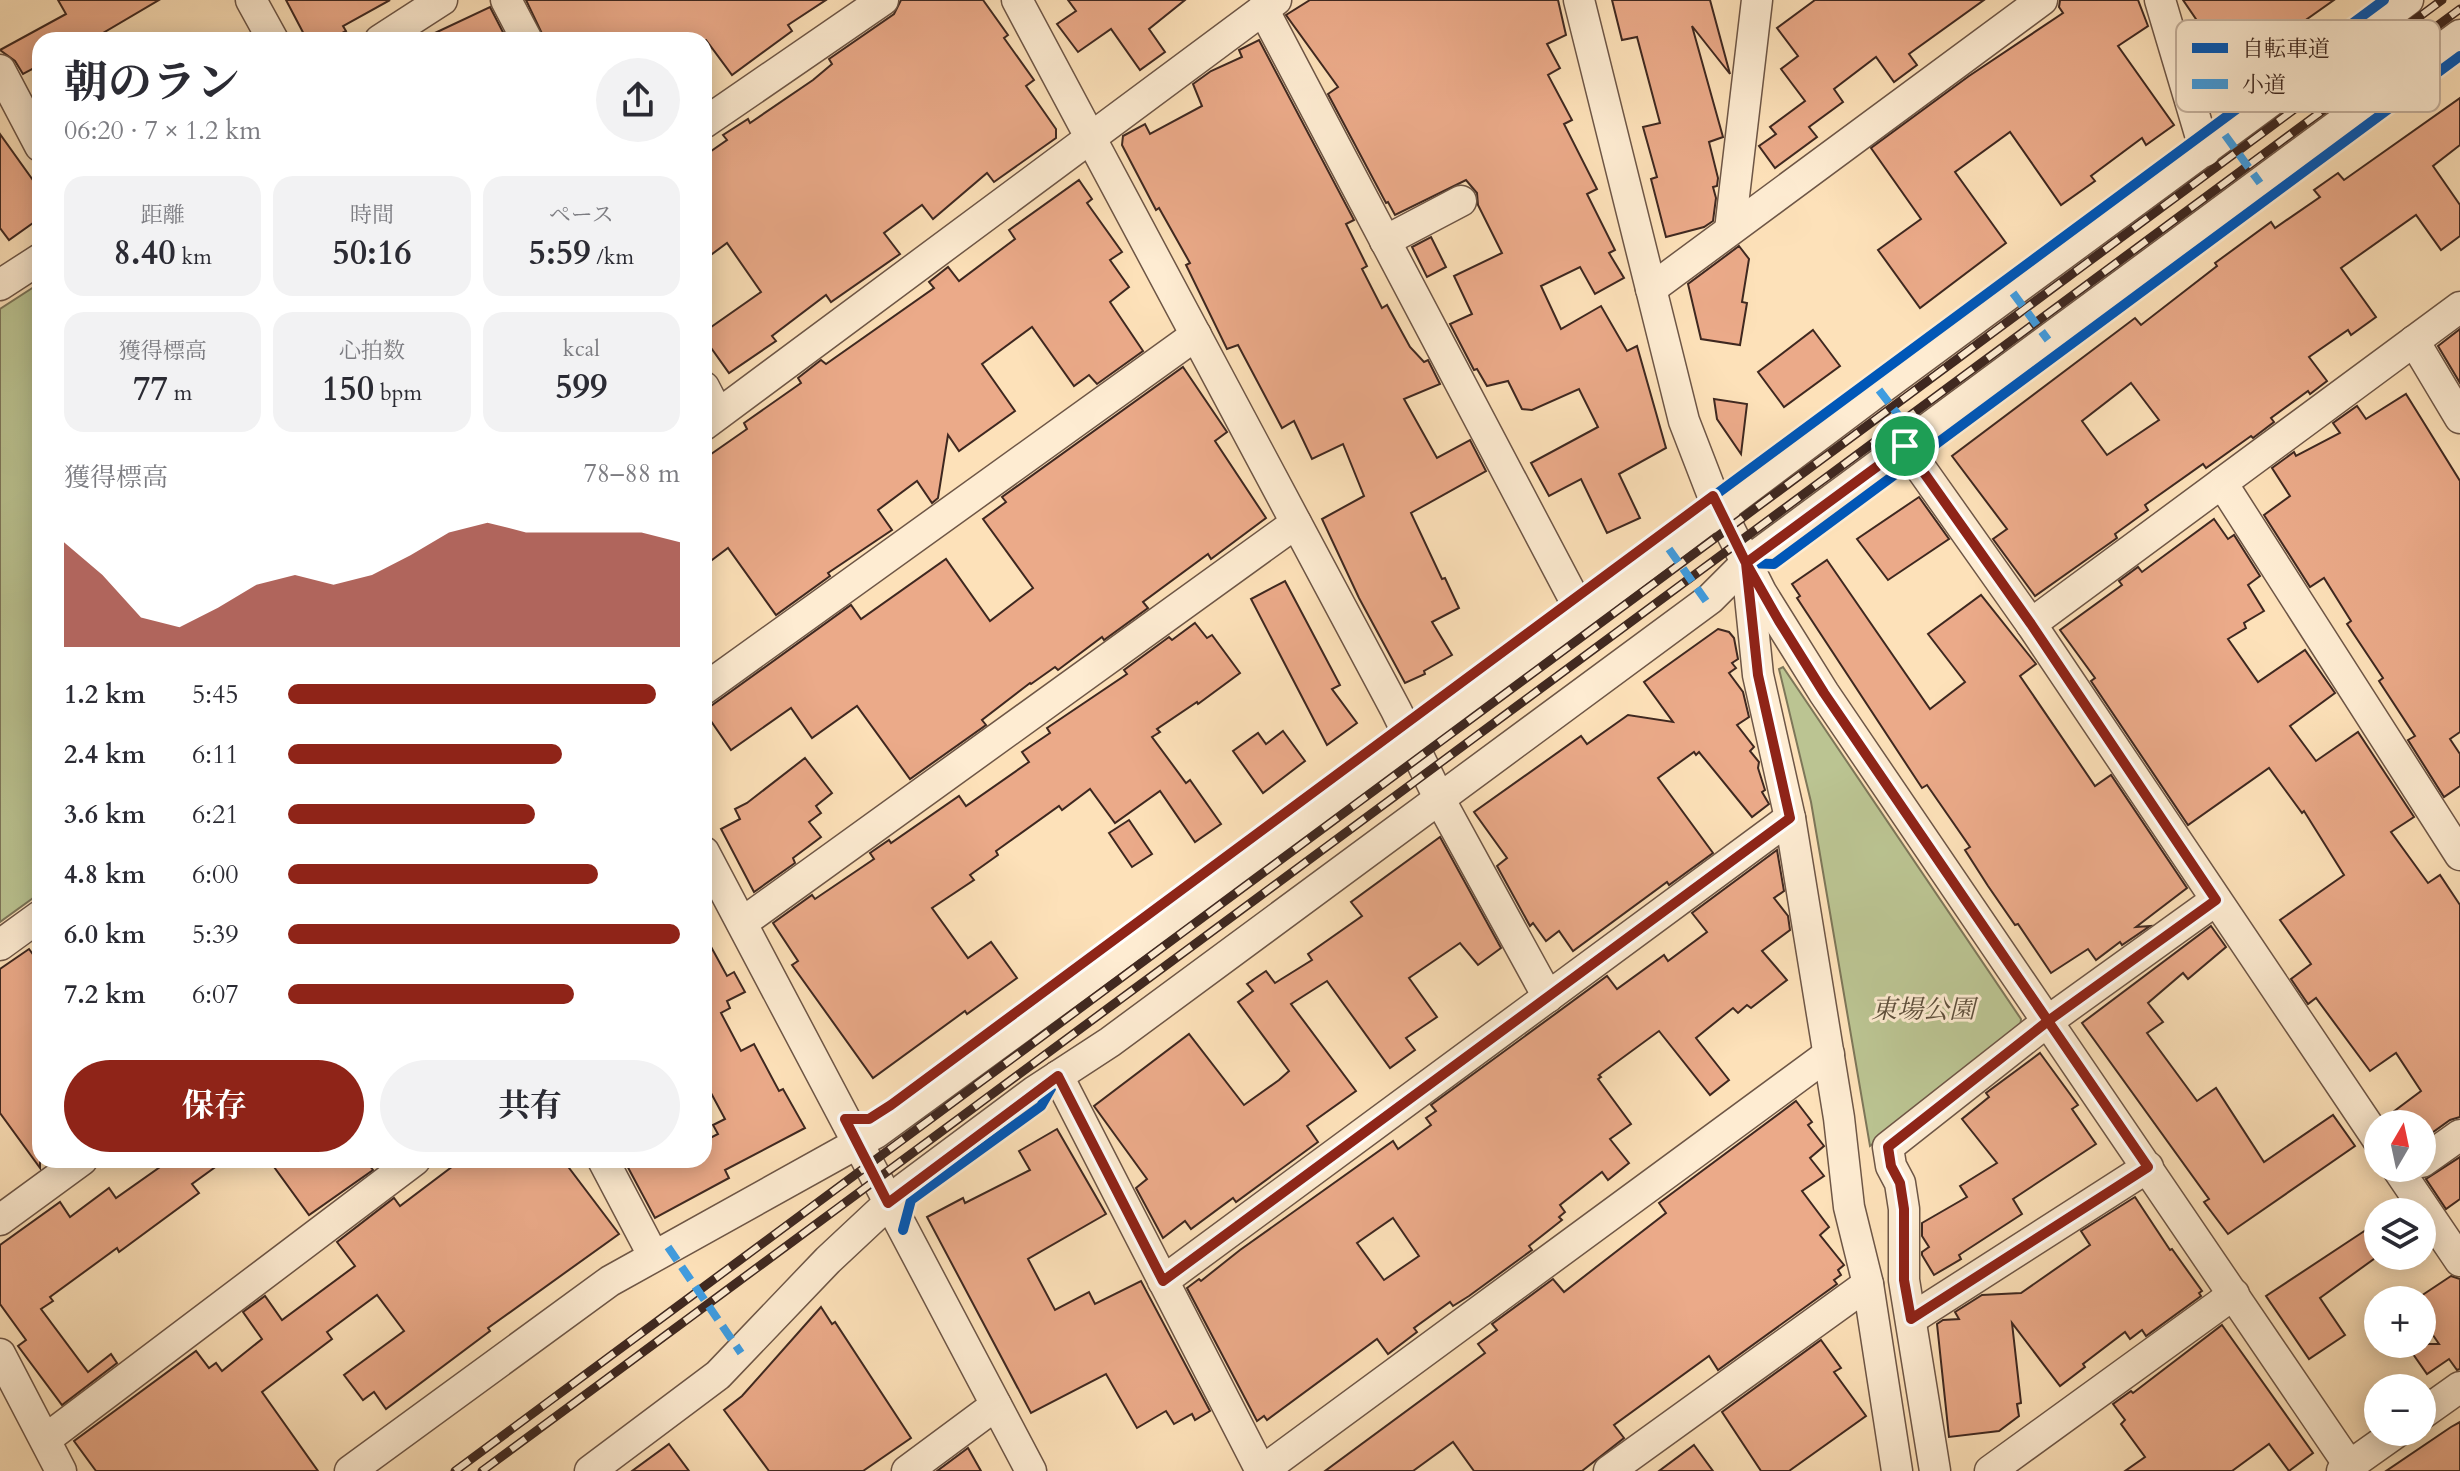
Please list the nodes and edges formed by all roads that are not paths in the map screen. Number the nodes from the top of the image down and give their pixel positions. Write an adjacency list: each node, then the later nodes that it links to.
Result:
1 (251, 0): 13 (street)
2 (442, 0): 14 (street)
3 (506, 0): 15 (street)
4 (883, 0): 23 (street)
5 (1017, 0): 25 (street)
6 (1579, 0): 32 (street)
7 (1757, 0): 28 (street)
8 (2042, 0): 28 (street)
9 (2160, 0): 18 (street)
10 (2408, 0): 12 (street)
11 (1270, 5): 25 (street); 29 (street)
12 (2381, 20)
13 (269, 32)
14 (392, 32)
15 (523, 32)
16 (2460, 35): 17 (street)
17 (2440, 50)
18 (2176, 54)
19 (0, 70): 24 (street)
20 (2193, 112): 26 (street)
21 (2257, 112): 26 (street)
22 (2356, 112): 38 (street)
23 (712, 118)
24 (32, 131)
25 (1090, 138): 34 (street); 37 (street)
26 (2205, 151): 40 (street)
27 (1461, 201): 29 (street)
28 (1730, 230): 32 (street)
29 (1385, 241): 43 (street)
30 (32, 264): 31 (street)
31 (0, 285)
32 (1651, 289): 40 (street)
33 (2460, 307): 35 (street)
34 (1196, 335): 41 (street); 45 (street)
35 (2414, 341): 36 (street); 39 (street)
36 (2460, 418)
37 (712, 419)
38 (1905, 446): 42 (street); 44 (street)
39 (2222, 483): 44 (street); 49 (street)
40 (1720, 510): 42 (street); 43 (street)
41 (1296, 523): 46 (street); 53 (street)
42 (1746, 563): 47 (street); 48 (street); 56 (street)
43 (1582, 614): 46 (street)
44 (2031, 624): 51 (street)
45 (712, 683)
46 (1411, 742): 47 (street); 61 (street)
47 (1440, 800): 55 (street); 58 (street)
48 (1790, 818): 55 (street); 57 (street)
49 (2460, 855)
50 (712, 867): 53 (street)
51 (2216, 900): 56 (street); 59 (street)
52 (32, 922): 54 (street)
53 (742, 923): 61 (street)
54 (0, 945)
55 (1548, 997): 72 (street)
56 (2048, 1021): 63 (street); 75 (street)
57 (1829, 1054): 73 (street); 88 (street)
58 (1058, 1076): 68 (street); 72 (street)
59 (2364, 1119)
60 (2460, 1135): 62 (street)
61 (858, 1144): 68 (street); 70 (street)
62 (2436, 1151)
63 (2148, 1167): 74 (street); 75 (street)
64 (71, 1168): 69 (street)
65 (404, 1168): 80 (street)
66 (607, 1168): 70 (street)
67 (2416, 1182): 71 (street)
68 (888, 1203): 79 (street); 85 (street)
69 (0, 1220)
70 (653, 1255): 84 (street)
71 (2460, 1261)
72 (1163, 1281): 88 (street)
73 (1868, 1284): 89 (street); 90 (street)
74 (2234, 1294): 82 (street); 92 (street)
75 (1911, 1319): 91 (street)
76 (0, 1354): 80 (street)
77 (2460, 1387): 78 (street)
78 (2436, 1404)
79 (996, 1405): 86 (street); 87 (street)
80 (46, 1439): 83 (street)
81 (2378, 1446): 82 (street)
82 (2348, 1469)
83 (61, 1471)
84 (350, 1471)
85 (590, 1471)
86 (907, 1471)
87 (1031, 1471)
88 (1262, 1471)
89 (1609, 1471)
90 (1897, 1471)
91 (1935, 1471)
92 (1990, 1471)

